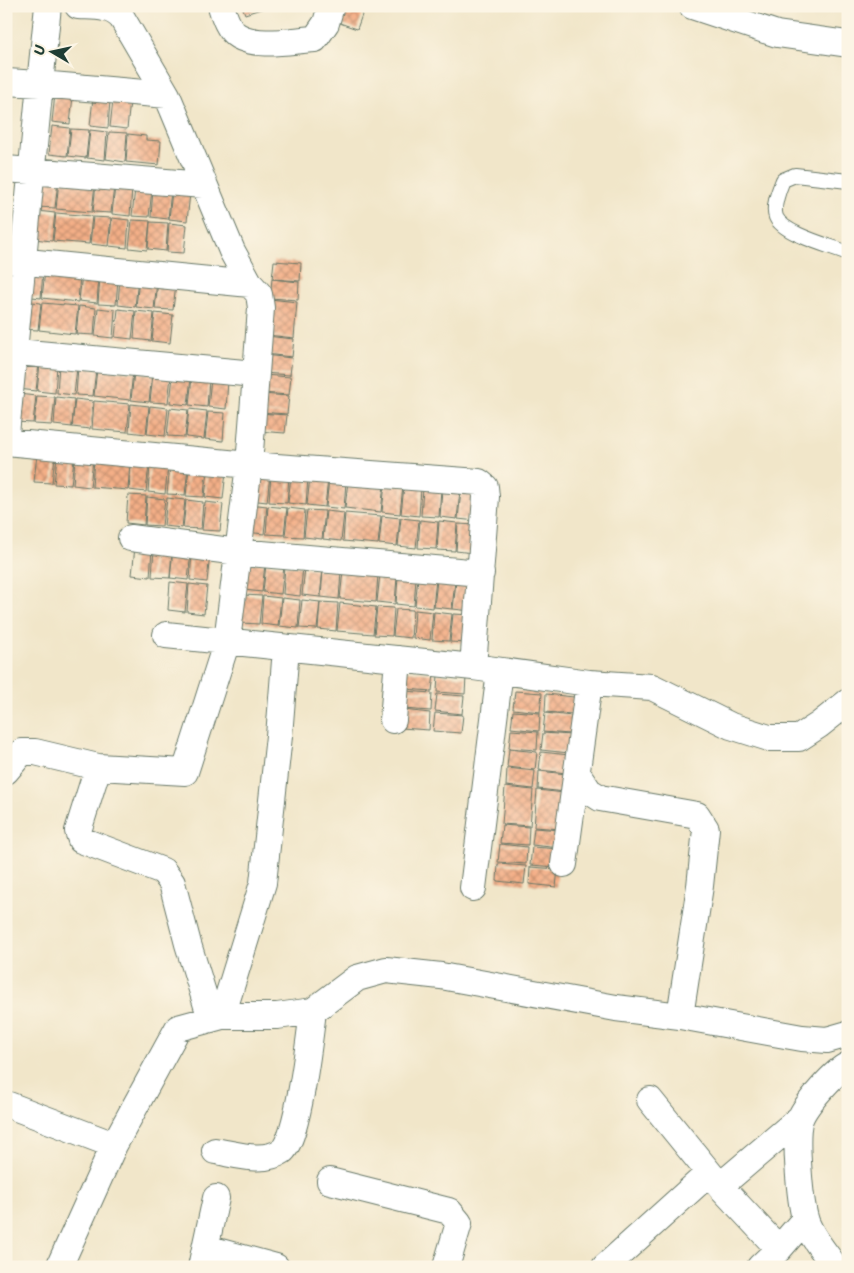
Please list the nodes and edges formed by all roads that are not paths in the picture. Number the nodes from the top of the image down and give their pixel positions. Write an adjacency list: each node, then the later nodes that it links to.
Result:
1 (48, 6): 8 (street)
2 (78, 6): 9 (street)
3 (220, 6): 4 (street)
4 (331, 6)
5 (692, 6): 6 (street)
6 (848, 44)
7 (6, 82): 8 (street)
8 (40, 84): 9 (street); 11 (street)
9 (167, 96): 13 (street)
10 (6, 169): 11 (street)
11 (32, 172): 13 (street); 15 (street)
12 (848, 181): 14 (lane)
13 (203, 185): 16 (street)
14 (848, 253)
15 (15, 261): 16 (street); 17 (street)
16 (250, 284): 18 (street)
17 (11, 351): 18 (street); 19 (street)
18 (255, 374): 21 (street)
19 (6, 434)
20 (6, 442): 21 (street)
21 (249, 465): 23 (street); 24 (street)
22 (131, 538): 23 (street)
23 (238, 552): 24 (street); 26 (street)
24 (481, 573): 29 (street)
25 (166, 635): 26 (street)
26 (227, 641): 27 (street); 34 (street)
27 (286, 648): 28 (street); 41 (street)
28 (398, 659): 29 (street); 33 (street)
29 (473, 667): 30 (street)
30 (500, 671): 31 (street); 38 (street)
31 (589, 682): 32 (street); 36 (street)
32 (848, 702)
33 (393, 720)
34 (98, 767): 35 (street); 41 (street)
35 (6, 771)
36 (577, 773): 37 (street); 40 (street)
37 (564, 864)
38 (473, 888)
39 (313, 1012): 40 (street); 41 (street); 48 (street)
40 (680, 1016): 42 (street)
41 (216, 1017): 47 (street)
42 (837, 1037): 43 (street)
43 (845, 1066): 46 (street)
44 (650, 1100): 49 (street)
45 (6, 1104): 47 (street)
46 (800, 1118): 49 (street); 52 (street)
47 (114, 1145): 55 (street)
48 (215, 1151)
49 (715, 1180): 53 (street); 58 (street)
50 (330, 1181): 57 (street)
51 (216, 1198): 54 (street)
52 (805, 1219): 53 (street); 60 (street)
53 (779, 1249): 59 (street)
54 (204, 1257): 56 (street)
55 (59, 1267)
56 (276, 1267)
57 (446, 1267)
58 (605, 1267)
59 (760, 1267)
60 (835, 1267)

